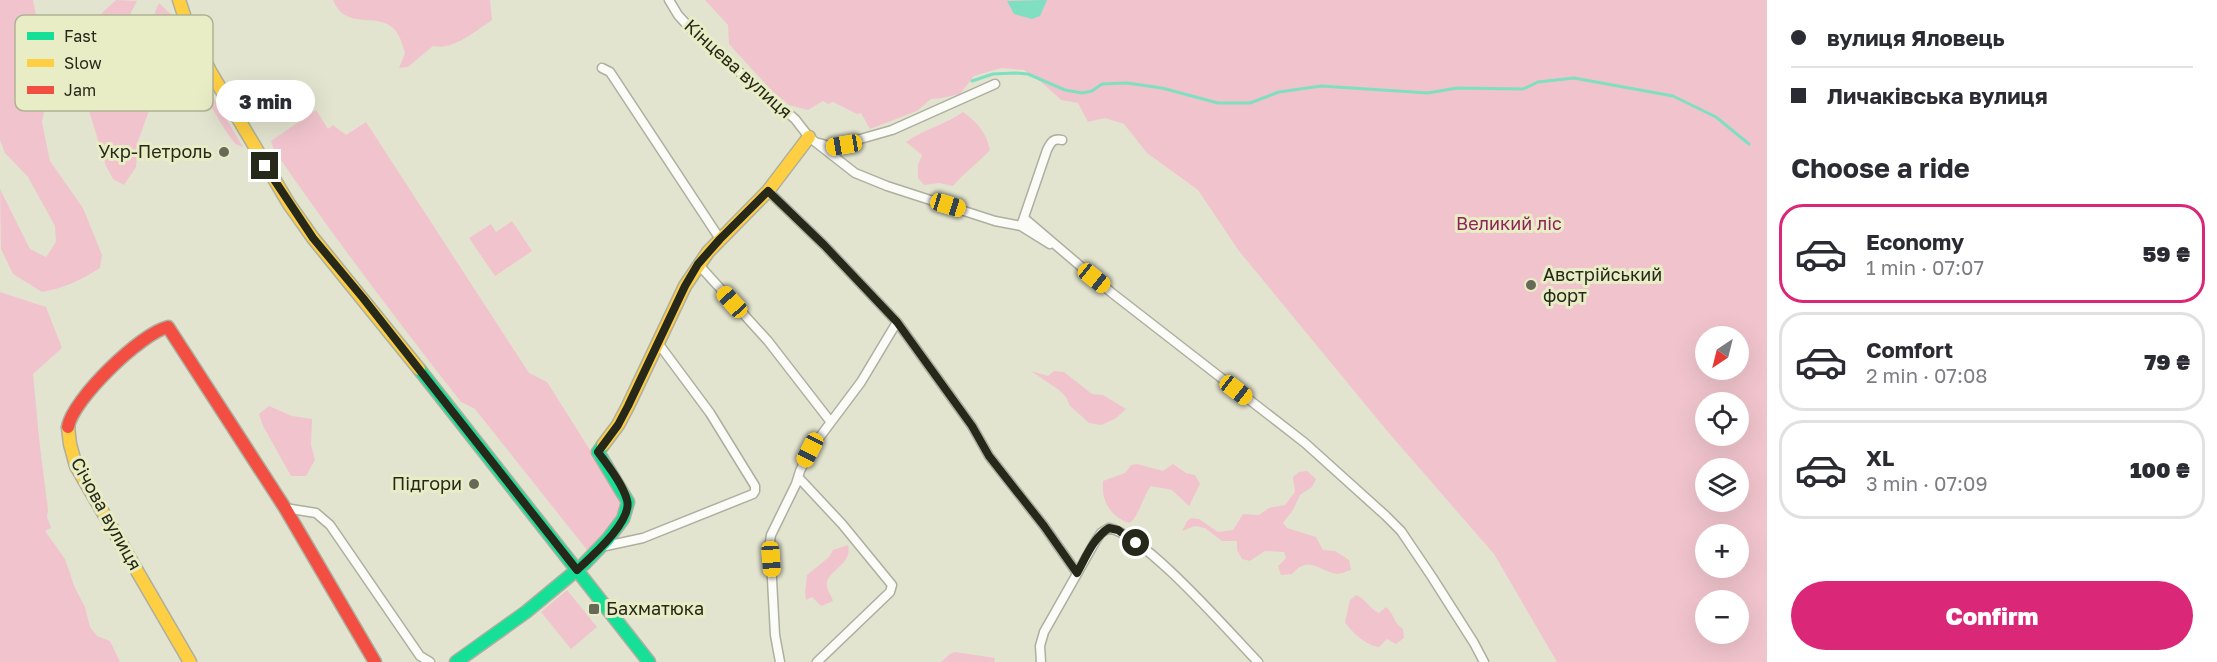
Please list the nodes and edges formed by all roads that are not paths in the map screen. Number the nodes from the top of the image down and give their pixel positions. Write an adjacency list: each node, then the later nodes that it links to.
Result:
1 (179, 0): 3 (street)
2 (669, 0): 7 (street, Кінцева вулиця)
3 (184, 15)
4 (602, 68): 11 (street)
5 (213, 74): 19 (street)
6 (995, 84): 7 (street)
7 (809, 137): 9 (street); 10 (street, Кінцева вулиця)
8 (1062, 140): 10 (street)
9 (768, 191): 11 (street); 13 (street)
10 (1022, 222): 31 (street, Кінцева вулиця)
11 (720, 239): 12 (street)
12 (698, 264): 14 (street); 15 (street)
13 (897, 322): 15 (street); 20 (street)
14 (658, 343): 18 (street); 18 (street)
15 (830, 421): 16 (street)
16 (799, 478): 27 (street); 28 (street)
17 (285, 508): 22 (street, Січова вулиця); 23 (street); 24 (street)
18 (601, 547): 19 (street)
19 (577, 570): 21 (street); 26 (street)
20 (1077, 573): 29 (street); 30 (street)
21 (470, 658): 25 (street)
22 (190, 662)
23 (375, 662)
24 (430, 662)
25 (456, 662)
26 (649, 662)
27 (780, 662)
28 (817, 662)
29 (1041, 662)
30 (1258, 662)
31 (1484, 662)

